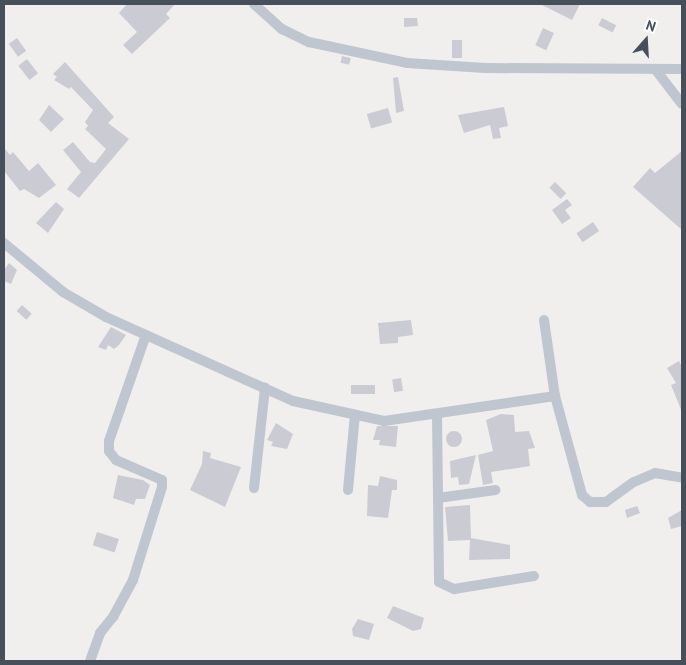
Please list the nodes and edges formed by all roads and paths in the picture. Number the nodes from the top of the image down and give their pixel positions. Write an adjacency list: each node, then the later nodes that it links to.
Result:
1 (254, 4): 3 (street)
2 (682, 69): 3 (street)
3 (655, 70): 4 (street)
4 (682, 104)
5 (4, 243): 7 (street)
6 (544, 320): 9 (street)
7 (146, 335): 8 (street); 18 (street)
8 (265, 388): 10 (street); 13 (street)
9 (556, 396): 11 (street); 12 (street)
10 (355, 415): 11 (street); 14 (street)
11 (437, 416): 16 (street)
12 (682, 478)
13 (254, 488)
14 (348, 490)
15 (495, 490): 16 (street)
16 (438, 498): 17 (street)
17 (534, 576)
18 (90, 661)

